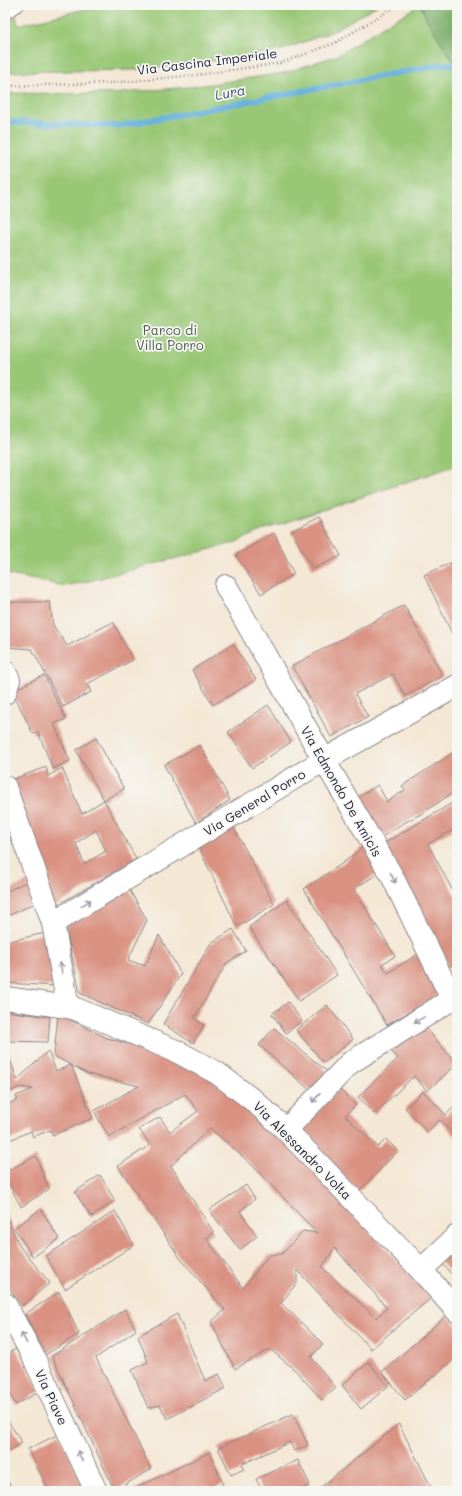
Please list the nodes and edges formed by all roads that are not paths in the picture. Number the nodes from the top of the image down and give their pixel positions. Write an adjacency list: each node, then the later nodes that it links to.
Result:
1 (18, 5): 2 (lane)
2 (5, 13)
3 (226, 586): 7 (street, Via Edmondo De Amicis)
4 (5, 672): 6 (street)
5 (457, 686): 7 (street, Via General Porro)
6 (5, 693)
7 (324, 760): 9 (street, Via General Porro, one-way to 7); 10 (street, Via Edmondo De Amicis, one-way to 10)
8 (5, 787): 9 (street)
9 (53, 923): 12 (street, one-way to 9)
10 (454, 997): 13 (street, one-way to 13)
11 (5, 998): 12 (street, Via Alessandro Volta)
12 (68, 1007): 13 (street, Via Alessandro Volta)
13 (286, 1130): 15 (street, Via Alessandro Volta)
14 (457, 1236): 15 (street)
15 (420, 1270): 17 (street, Via Alessandro Volta)
16 (5, 1304): 18 (street, Via Piave, one-way to 16)
17 (457, 1311)
18 (96, 1491)

